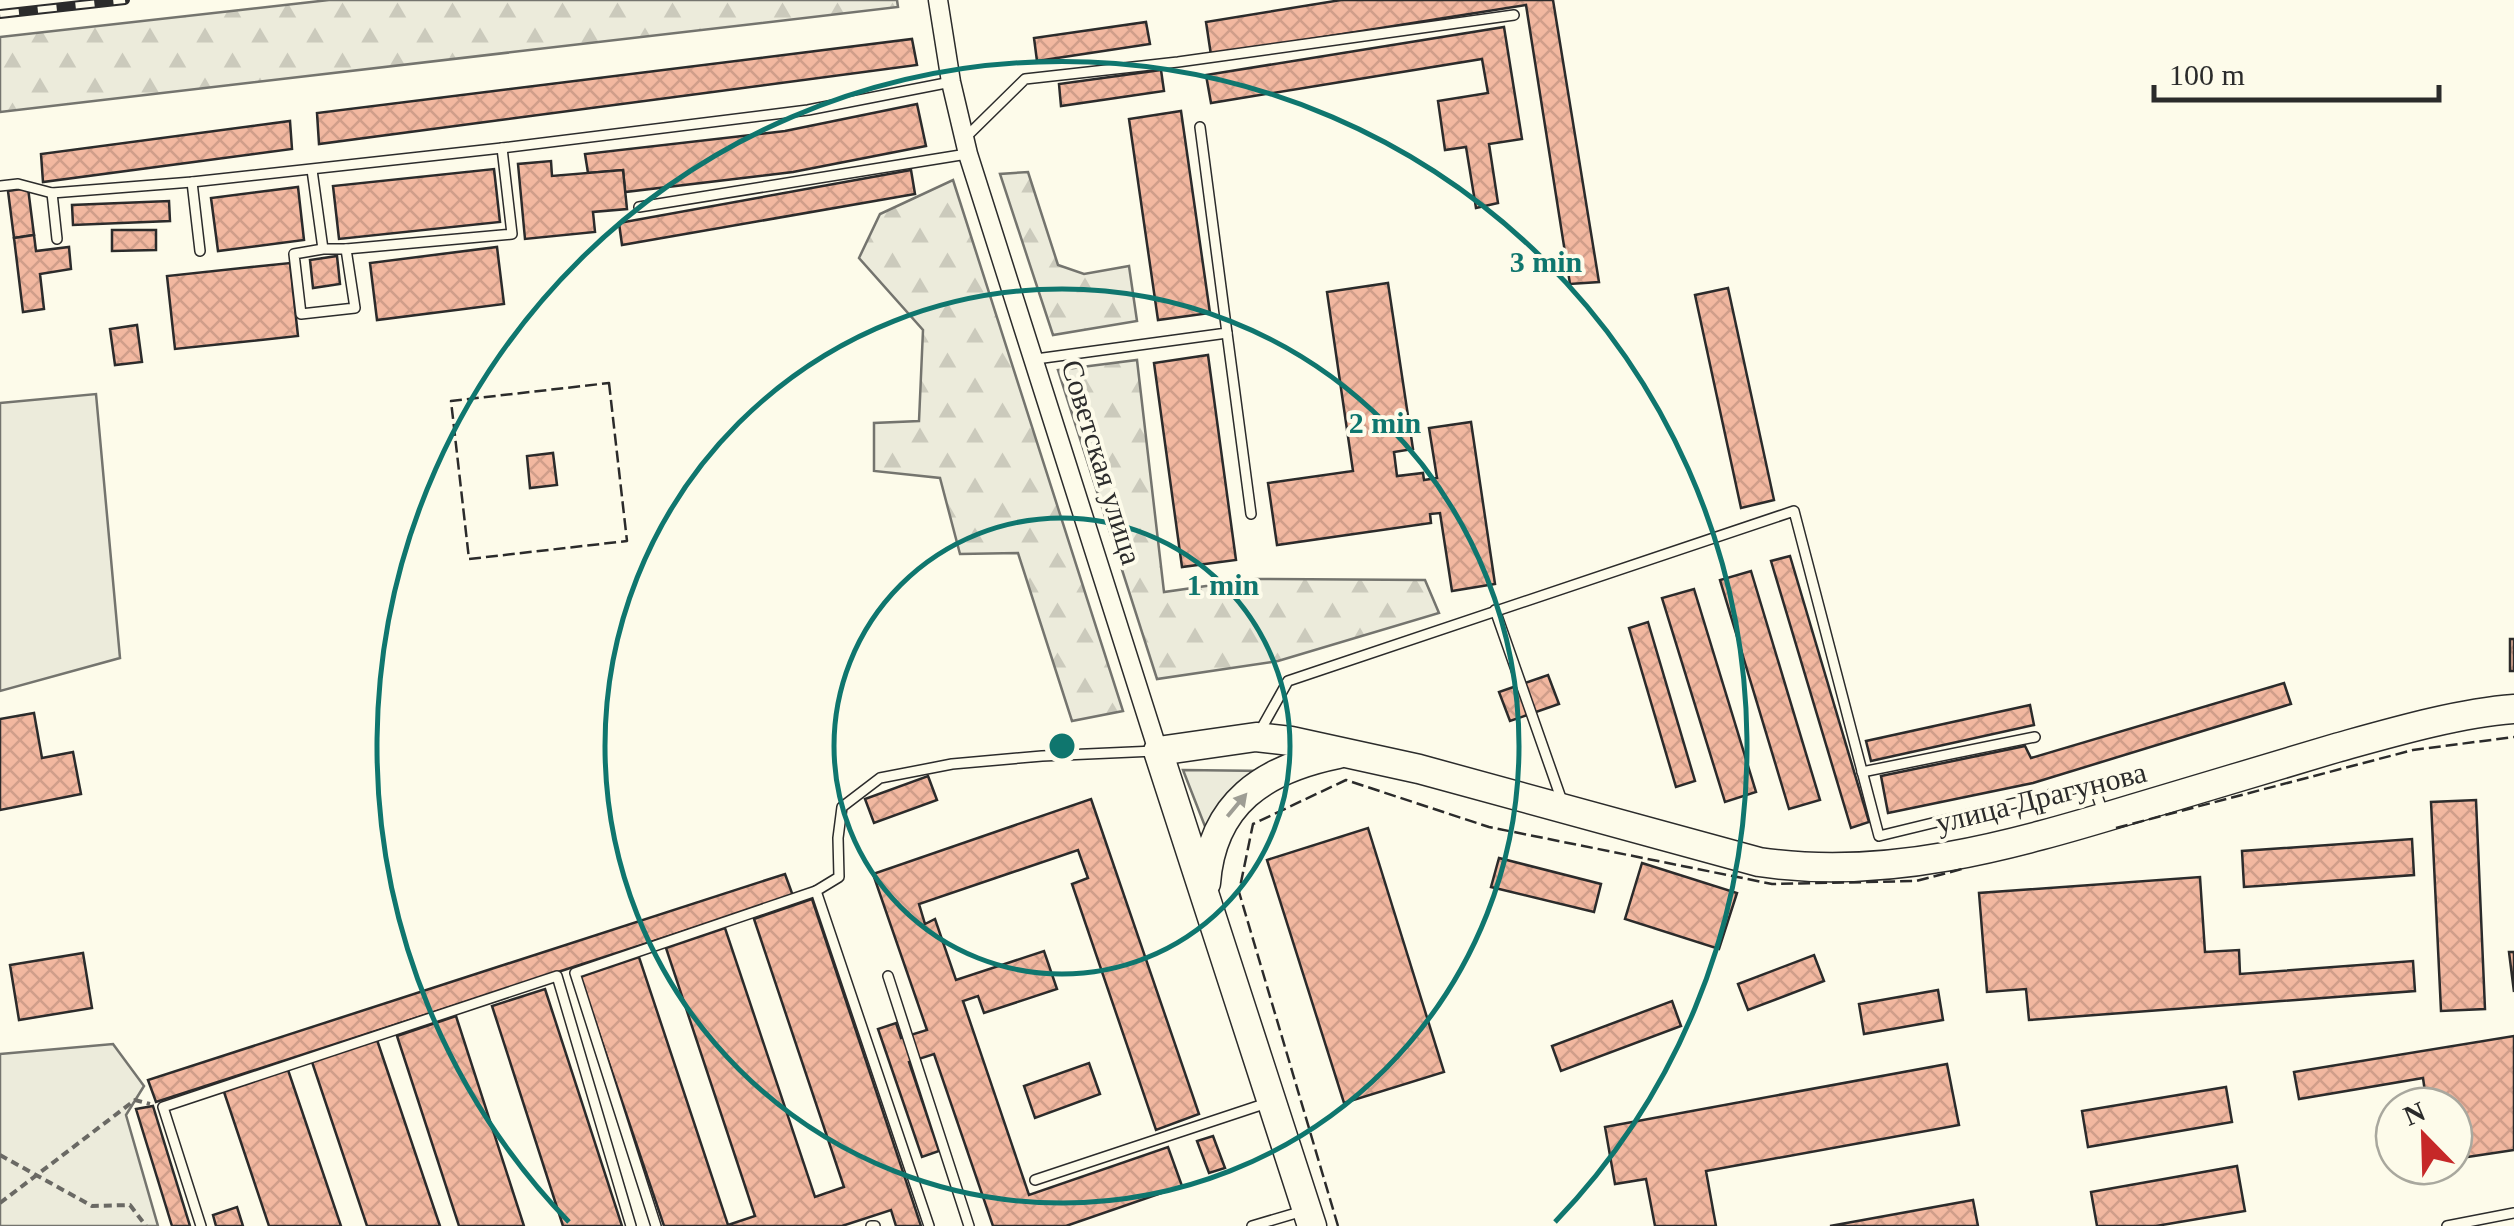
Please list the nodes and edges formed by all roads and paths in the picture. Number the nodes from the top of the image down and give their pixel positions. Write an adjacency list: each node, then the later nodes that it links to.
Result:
1 (938, 0): 3 (street, Советская улица)
2 (1514, 15): 5 (lane)
3 (951, 82): 5 (street, Советская улица); 6 (lane)
4 (1200, 127): 16 (lane)
5 (966, 146): 11 (lane); 17 (street, Советская улица)
6 (502, 148): 7 (lane); 14 (lane)
7 (312, 170): 8 (lane); 13 (lane)
8 (192, 182): 10 (lane); 15 (lane)
9 (0, 186): 10 (lane)
10 (52, 192): 12 (lane)
11 (640, 207)
12 (57, 239)
13 (323, 249): 14 (lane); 14 (lane)
14 (346, 250)
15 (200, 251)
16 (1227, 333): 17 (lane); 18 (lane)
17 (1036, 359): 23 (street, Советская улица)
18 (1250, 514)
19 (1495, 610): 21 (lane); 25 (lane); 26 (lane)
20 (2514, 709): 27 (main road, улица Драгунова)
21 (1256, 737): 23 (main road, улица Драгунова); 24 (main road, улица Драгунова)
22 (2035, 737): 25 (lane)
23 (1158, 750): 28 (lane); 29 (main road, Советская улица)
24 (1349, 752): 26 (main road, улица Драгунова); 29 (main road, one-way to 24)
25 (1862, 772): 27 (lane)
26 (1564, 808): 27 (main road, улица Драгунова)
27 (2104, 818)
28 (816, 891): 42 (lane); 43 (lane)
29 (1205, 894): 31 (main road, Советская улица)
30 (888, 976): 44 (lane)
31 (1272, 1101): 35 (lane); 38 (main road, Советская улица)
32 (163, 1107): 34 (path); 40 (lane); 41 (lane)
33 (0, 1156): 34 (path)
34 (39, 1176): 36 (path); 39 (path)
35 (1035, 1180)
36 (0, 1203)
37 (2514, 1213): 46 (lane)
38 (1310, 1218): 45 (lane)
39 (146, 1226)
40 (201, 1226)
41 (632, 1226)
42 (656, 1226)
43 (929, 1226)
44 (969, 1226)
45 (1252, 1226)
46 (2448, 1226)

